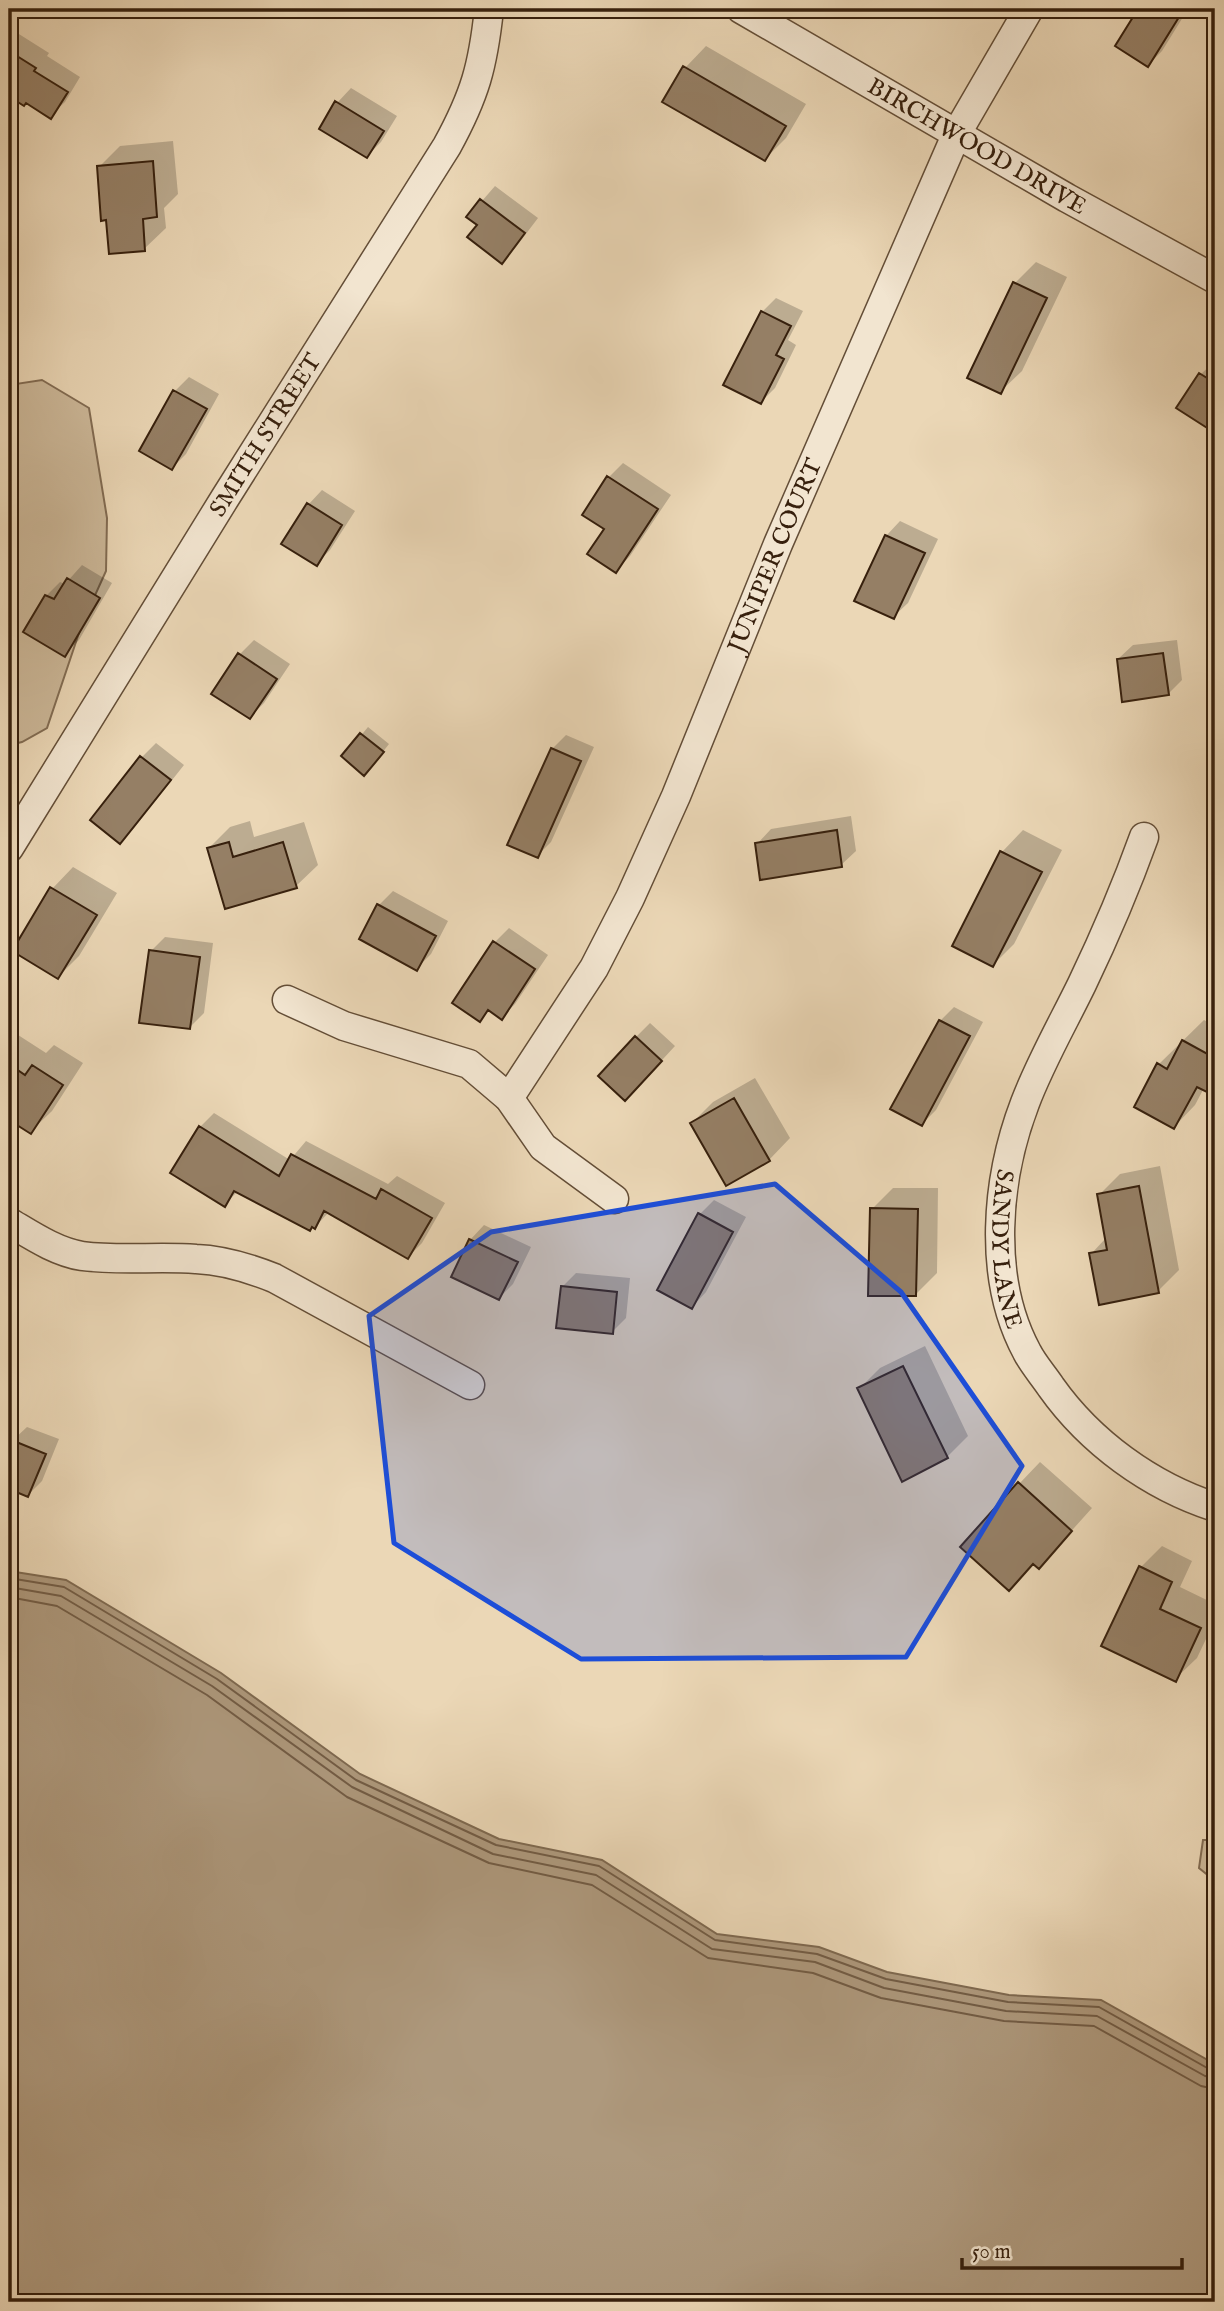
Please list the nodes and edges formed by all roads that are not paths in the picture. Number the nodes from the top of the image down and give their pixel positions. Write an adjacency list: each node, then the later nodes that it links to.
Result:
1 (489, 9): 7 (street, SMITH STREET)
2 (741, 9): 4 (street, BIRCHWOOD DRIVE)
3 (1029, 9): 4 (street, JUNIPER COURT)
4 (957, 133): 5 (street, BIRCHWOOD DRIVE); 9 (street, JUNIPER COURT)
5 (1215, 279)
6 (1144, 837): 13 (street, SANDY LANE)
7 (9, 848)
8 (287, 1000): 9 (street)
9 (509, 1098): 10 (street)
10 (614, 1199)
11 (9, 1222): 12 (street)
12 (470, 1385)
13 (1215, 1507)

